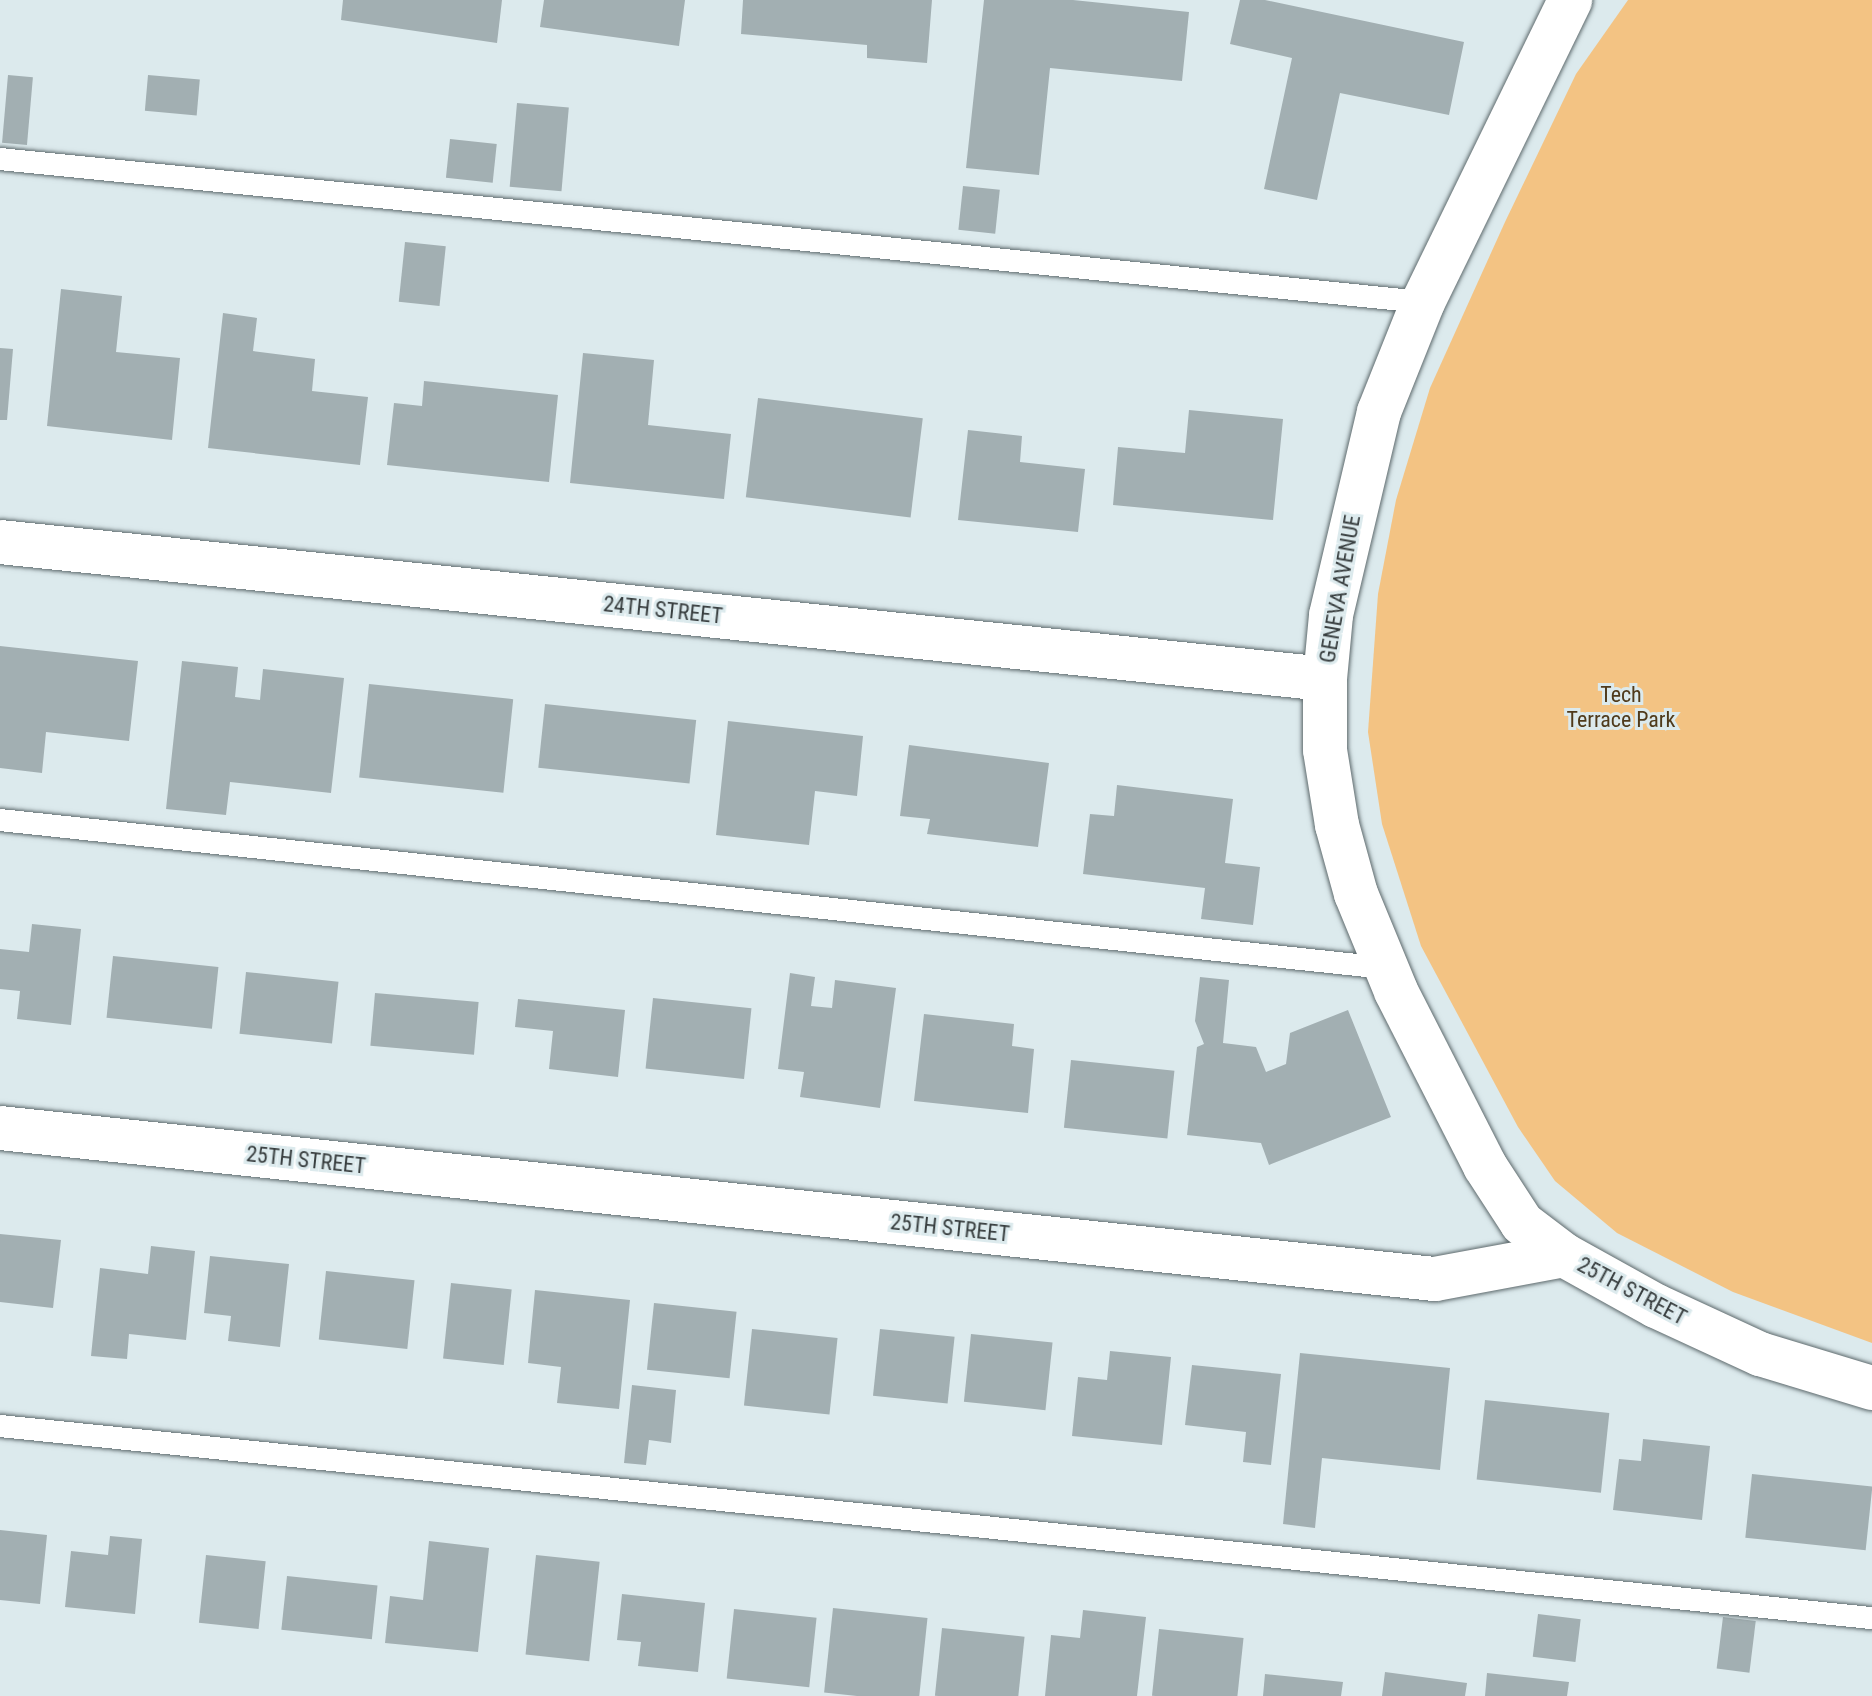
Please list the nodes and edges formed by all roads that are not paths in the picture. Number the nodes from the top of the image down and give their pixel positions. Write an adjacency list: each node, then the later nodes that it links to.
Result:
1 (1570, 0): 3 (street, GENEVA AVENUE)
2 (0, 159): 3 (lane)
3 (1423, 302): 5 (street, GENEVA AVENUE)
4 (0, 542): 5 (street, 24TH STREET)
5 (1325, 679): 7 (street, GENEVA AVENUE)
6 (0, 820): 7 (lane)
7 (1386, 968): 9 (street, GENEVA AVENUE)
8 (0, 1128): 9 (street, 25TH STREET)
9 (1564, 1255): 10 (street, 25TH STREET)
10 (1872, 1388)
11 (0, 1426): 12 (lane)
12 (1872, 1618)

